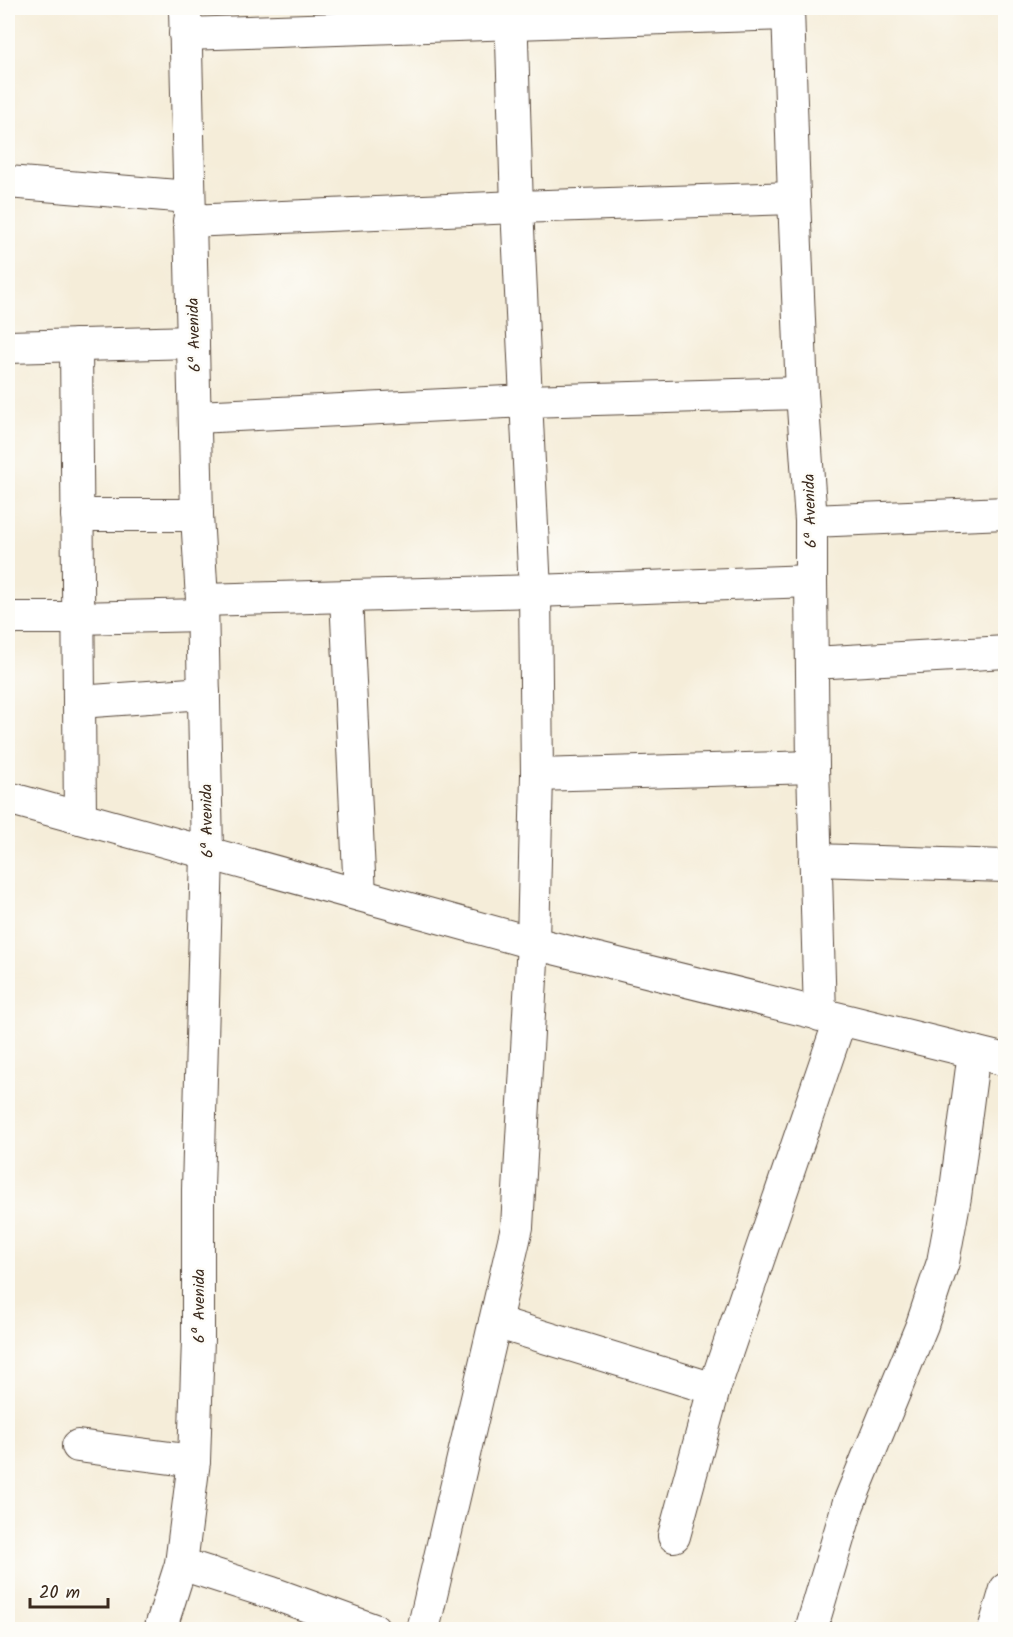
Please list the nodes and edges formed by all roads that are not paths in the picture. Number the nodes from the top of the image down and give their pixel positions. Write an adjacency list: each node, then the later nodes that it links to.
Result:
1 (788, 11): 2 (street); 5 (street, 6ª Avenida)
2 (511, 15): 3 (street); 6 (street)
3 (185, 21): 7 (street, 6ª Avenida)
4 (8, 182): 7 (street)
5 (794, 198): 6 (street); 11 (street, 6ª Avenida)
6 (517, 207): 7 (street); 12 (street)
7 (189, 209): 8 (street, 6ª Avenida)
8 (193, 342): 9 (street); 13 (street, 6ª Avenida)
9 (76, 345): 10 (street); 15 (street)
10 (8, 346)
11 (802, 393): 12 (street); 17 (street, 6ª Avenida)
12 (526, 401): 13 (street); 19 (street)
13 (196, 417): 16 (street, 6ª Avenida)
14 (1005, 513): 17 (street)
15 (77, 515): 16 (street); 23 (street)
16 (197, 515): 21 (street, 6ª Avenida)
17 (811, 521): 18 (street, 6ª Avenida)
18 (810, 581): 19 (street); 25 (street, 6ª Avenida)
19 (535, 591): 20 (street); 29 (street)
20 (346, 597): 21 (street); 35 (street)
21 (202, 608): 23 (street); 26 (street, 6ª Avenida)
22 (8, 618): 23 (street)
23 (77, 618): 27 (street)
24 (1005, 652): 25 (street)
25 (813, 663): 28 (street, 6ª Avenida)
26 (204, 693): 27 (street); 32 (street, 6ª Avenida)
27 (79, 702): 31 (street)
28 (813, 767): 29 (street); 33 (street, 6ª Avenida)
29 (537, 776): 36 (street)
30 (8, 798): 31 (street)
31 (80, 818): 32 (street)
32 (207, 853): 35 (street); 43 (street, 6ª Avenida)
33 (815, 860): 34 (street); 37 (street, 6ª Avenida)
34 (1005, 866)
35 (360, 896): 36 (street)
36 (533, 943): 37 (street); 40 (street)
37 (830, 1017): 38 (street); 41 (street)
38 (974, 1052): 39 (street); 50 (street)
39 (1005, 1060)
40 (495, 1322): 41 (street); 49 (street)
41 (714, 1389): 44 (street)
42 (78, 1446): 43 (street)
43 (194, 1461): 45 (street, 6ª Avenida)
44 (674, 1536)
45 (181, 1564): 47 (street, 6ª Avenida); 48 (street)
46 (1005, 1589): 51 (street)
47 (160, 1629)
48 (374, 1629)
49 (423, 1629)
50 (811, 1629)
51 (994, 1629)

